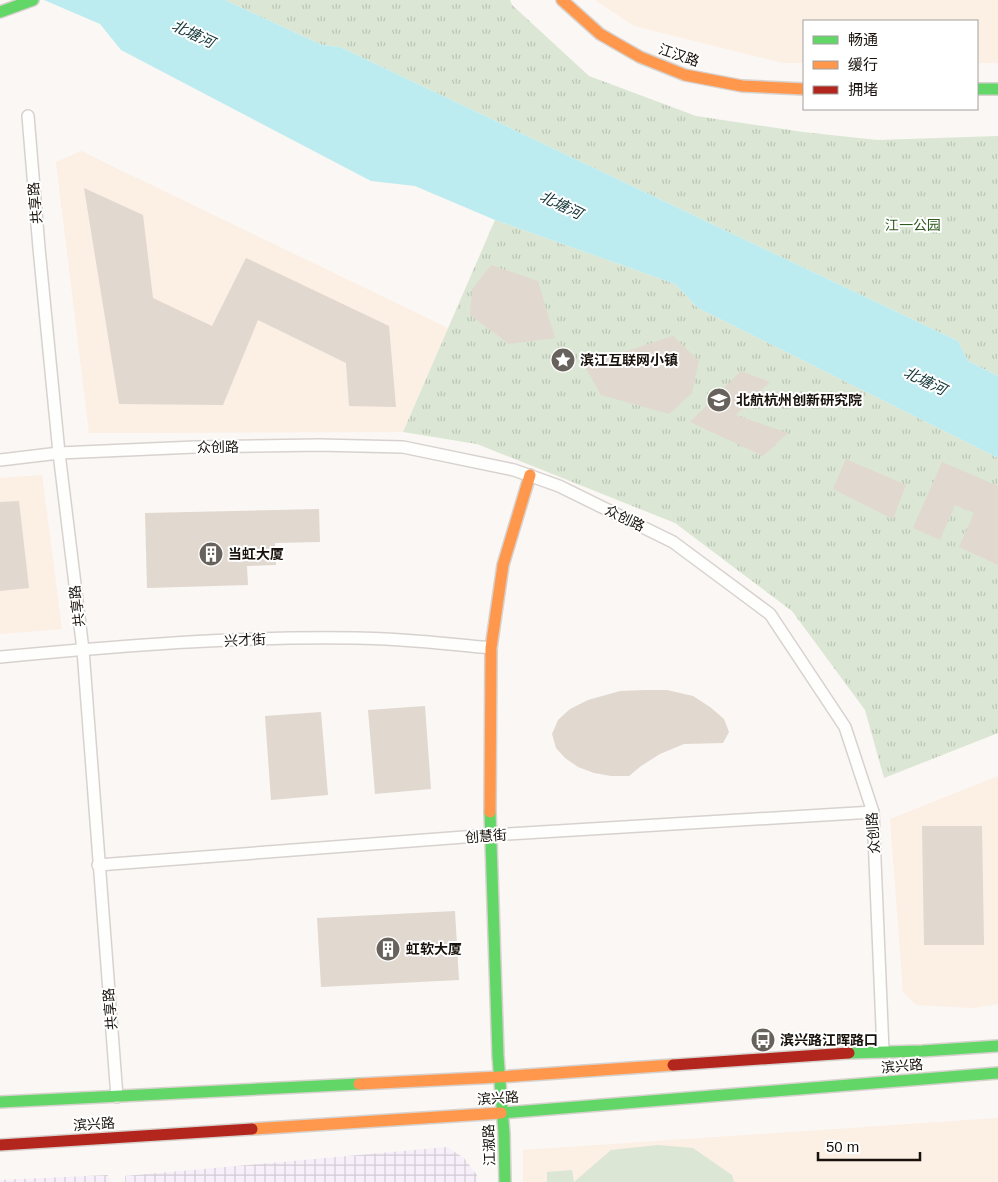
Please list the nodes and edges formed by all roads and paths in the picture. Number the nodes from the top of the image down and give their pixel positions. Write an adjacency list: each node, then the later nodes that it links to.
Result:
1 (32, 0): 3 (main road)
2 (562, 0): 4 (main road, 江汉路)
3 (0, 12)
4 (803, 89)
5 (978, 89): 6 (main road)
6 (998, 89)
7 (28, 116): 8 (street, 共享路)
8 (59, 453): 9 (street, 众创路); 10 (street, 众创路); 12 (street, 共享路)
9 (0, 460)
10 (530, 476): 11 (main road, 江淑路); 14 (street, 众创路)
11 (491, 648): 12 (street, 兴才街); 15 (main road, 江淑路)
12 (82, 650): 13 (street, 兴才街); 16 (street, 共享路)
13 (0, 657)
14 (874, 812): 15 (street, 创慧街); 18 (street, 众创路)
15 (490, 835): 16 (street, 创慧街); 20 (main road, 江淑路)
16 (98, 865): 21 (street, 共享路)
17 (998, 1046): 18 (main road, 滨兴路)
18 (883, 1051): 20 (main road, 滨兴路)
19 (998, 1073): 23 (main road, 滨兴路)
20 (499, 1078): 21 (main road, 滨兴路); 23 (main road, 江淑路)
21 (117, 1097): 22 (main road, 滨兴路)
22 (0, 1102)
23 (502, 1113): 24 (main road, 滨兴路); 25 (main road, 江淑路)
24 (0, 1145)
25 (505, 1182)

